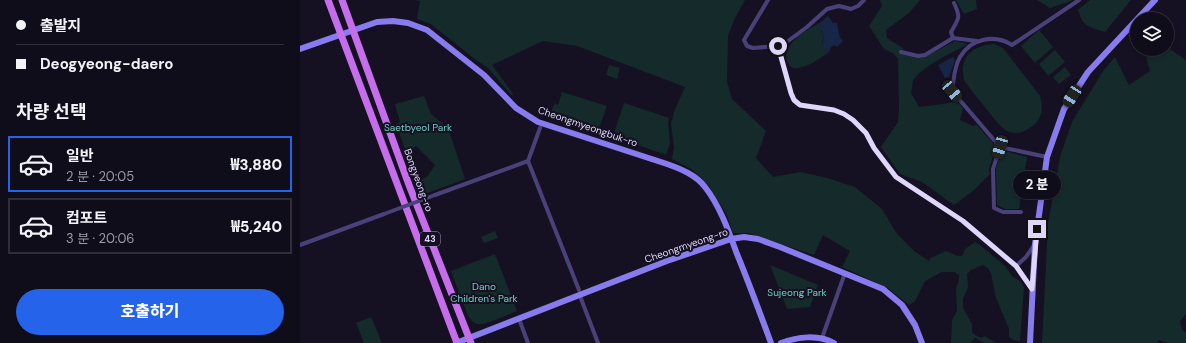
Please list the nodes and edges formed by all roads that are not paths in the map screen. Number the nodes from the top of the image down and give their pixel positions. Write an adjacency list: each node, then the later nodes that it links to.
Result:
1 (328, 0): 9 (main road, 43)
2 (342, 0): 8 (main road, Bongyeong-ro / 43)
3 (768, 0): 12 (street)
4 (864, 0): 12 (street)
5 (1079, 0): 11 (street)
6 (1155, 0): 17 (street)
7 (954, 3): 10 (street)
8 (353, 30): 9 (street, Cheongmyeongbuk-ro); 20 (street, Cheongmyeongbuk-ro); 29 (main road, Bongyeong-ro / 43)
9 (341, 34): 13 (street, Cheongmyeongbuk-ro); 30 (main road, 43)
10 (952, 38): 11 (street); 14 (street)
11 (977, 41): 16 (street)
12 (778, 46): 23 (street)
13 (300, 49)
14 (901, 52)
15 (540, 128): 18 (street)
16 (1000, 147): 17 (street); 19 (street)
17 (1047, 157): 21 (street)
18 (528, 160): 22 (street, bridge); 26 (street)
19 (1021, 212)
20 (731, 239): 24 (street, Cheongmyeong-ro); 26 (street, Cheongmyeong-ro); 33 (street, Cheongmyeongbuk-ro)
21 (1035, 244): 23 (street); 25 (street)
22 (300, 245)
23 (1016, 266): 25 (street)
24 (845, 273): 28 (street); 36 (street, Cheongmyeong-ro)
25 (1032, 289): 37 (street)
26 (580, 293): 27 (street, Cheongmyeong-ro); 32 (street)
27 (519, 319): 29 (street, Cheongmyeong-ro); 31 (street)
28 (822, 338): 34 (street); 35 (street)
29 (470, 340): 30 (street, Cheongmyeong-ro)
30 (456, 343)
31 (528, 343)
32 (598, 343)
33 (771, 343)
34 (781, 343)
35 (834, 343)
36 (922, 343)
37 (1030, 343)

